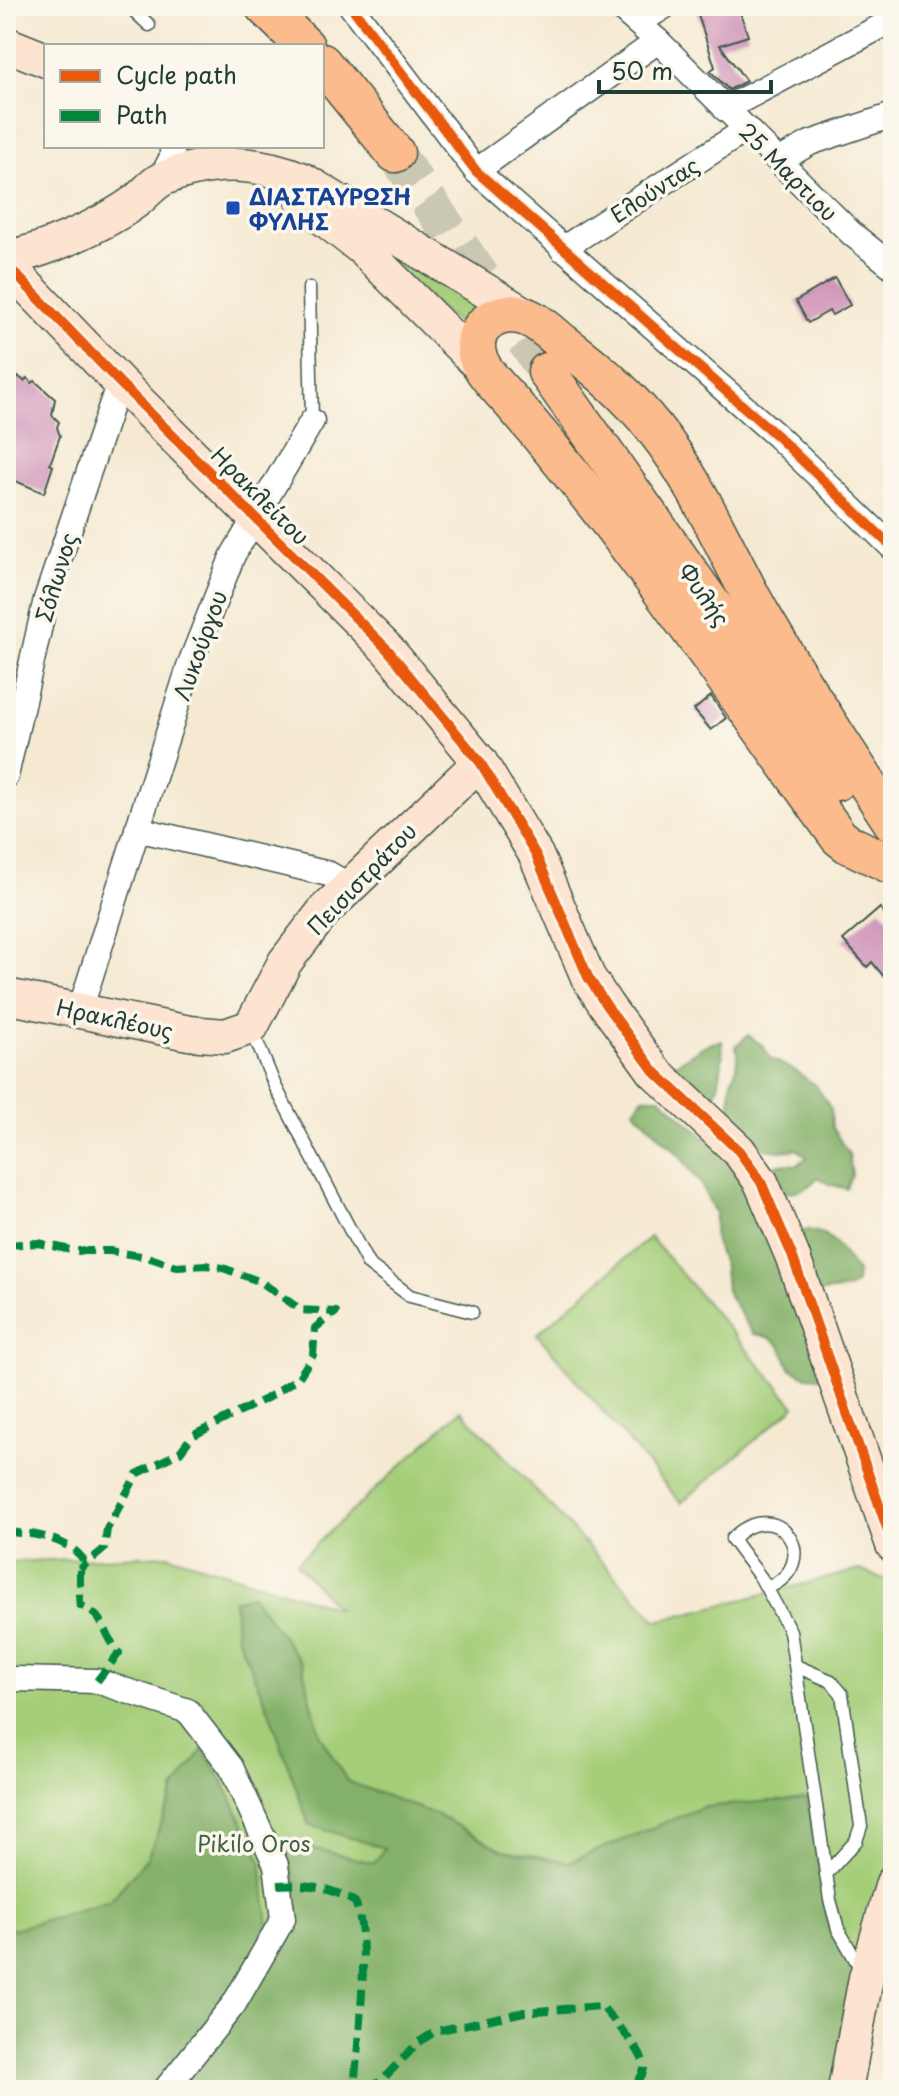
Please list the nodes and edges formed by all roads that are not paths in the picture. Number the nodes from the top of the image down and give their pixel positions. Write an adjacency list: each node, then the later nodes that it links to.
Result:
1 (129, 6): 8 (lane)
2 (264, 6): 11 (main road)
3 (351, 6): 21 (street)
4 (618, 6): 7 (street, 25 Μαρτιου)
5 (665, 6): 7 (street)
6 (893, 20): 14 (street)
7 (638, 23): 9 (street, 25 Μαρτιου)
8 (149, 25)
9 (658, 41): 14 (street, 25 Μαρτιου); 21 (street)
10 (6, 44): 12 (street)
11 (303, 44)
12 (44, 59)
13 (324, 65): 19 (main road)
14 (725, 109): 16 (street, 25 Μαρτιου)
15 (893, 115): 20 (street)
16 (747, 129): 20 (street, 25 Μαρτιου); 25 (street, Ελούντας)
17 (172, 148): 22 (street)
18 (252, 148): 23 (street)
19 (395, 153)
20 (780, 160): 28 (street, 25 Μαρτιου)
21 (476, 171): 25 (street)
22 (160, 180): 23 (street); 24 (street)
23 (303, 180): 30 (street)
24 (134, 202): 26 (street); 31 (street)
25 (562, 249): 36 (street)
26 (6, 257)
27 (6, 264): 33 (street, Ηρακλείτου)
28 (893, 267)
29 (309, 288): 34 (lane, Λυκούργου)
30 (527, 316): 31 (main road); 39 (main road)
31 (483, 369): 41 (main road)
32 (547, 372): 39 (main road, Φυλής)
33 (119, 382): 35 (street, Ηρακλείτου); 38 (street, Σόλωνος)
34 (312, 421): 35 (street, Λυκούργου)
35 (256, 519): 37 (street, Ηρακλείτου); 40 (street, Λυκούργου)
36 (893, 548)
37 (480, 762): 42 (street, Πεισιστράτου); 47 (street, Ηρακλείτου)
38 (6, 776)
39 (878, 820): 41 (main road, Φυλής)
40 (137, 829): 42 (street); 44 (street, Λυκούργου)
41 (892, 860)
42 (348, 885): 45 (street, Πεισιστράτου)
43 (6, 996): 44 (street, Ηρακλέους)
44 (80, 1010): 45 (street, Ηρακλέους)
45 (238, 1032): 46 (lane)
46 (472, 1312)
47 (893, 1545)
48 (767, 1588): 48 (lane); 49 (lane)
49 (796, 1666): 51 (lane); 51 (lane)
50 (6, 1681): 54 (street)
51 (826, 1874): 53 (lane)
52 (893, 1883): 53 (street)
53 (866, 1978): 55 (street)
54 (165, 2090)
55 (845, 2090)

